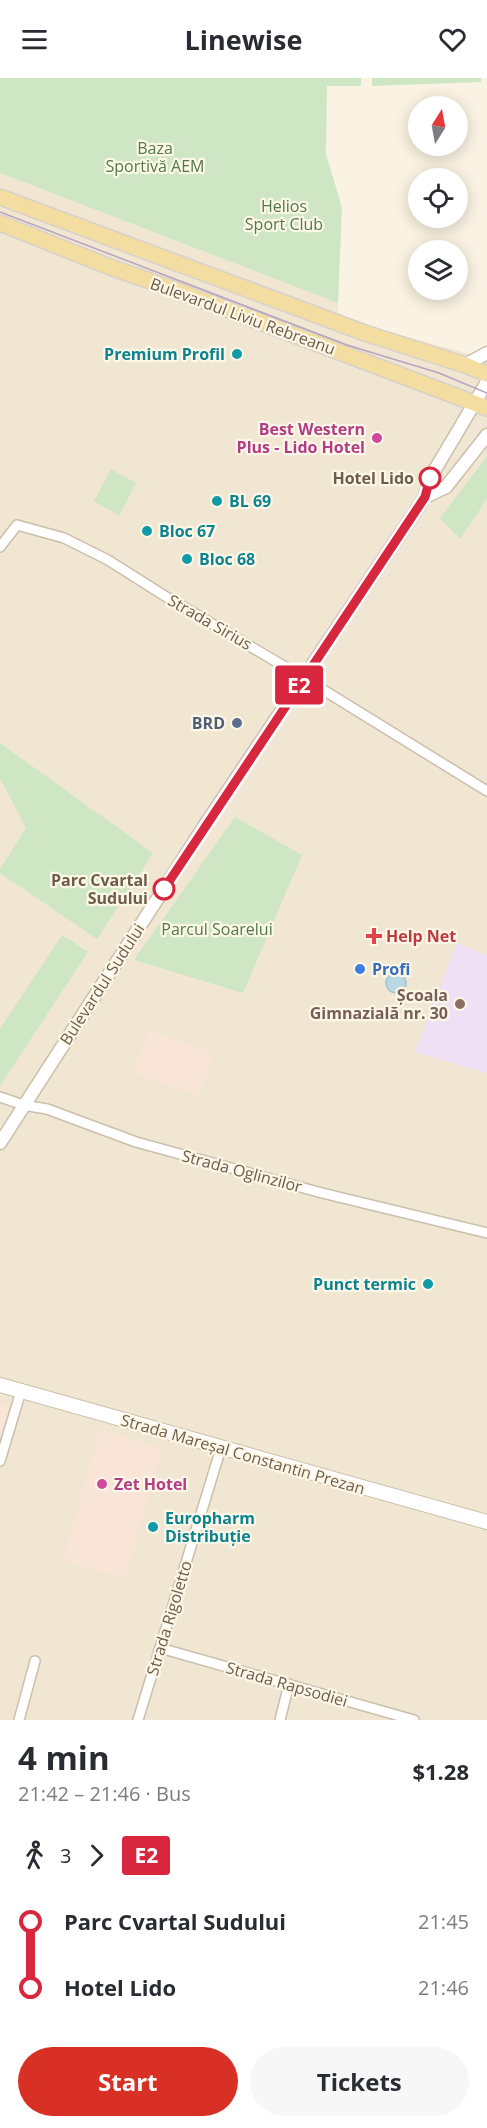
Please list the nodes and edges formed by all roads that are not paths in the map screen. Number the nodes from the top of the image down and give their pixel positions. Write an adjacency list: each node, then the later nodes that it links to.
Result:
1 (0, 197): 4 (main road, Bulevardul Liviu Rebreanu)
2 (0, 223): 7 (main road, Bulevardul Liviu Rebreanu)
3 (487, 353): 4 (street)
4 (465, 365): 5 (main road, Bulevardul Liviu Rebreanu)
5 (487, 374)
6 (487, 382): 7 (street, Bulevardul Sudului)
7 (480, 405): 9 (street, Bulevardul Sudului)
8 (487, 435): 9 (street, Bulevardul Sudului)
9 (425, 497): 11 (street, Bulevardul Sudului)
10 (0, 547): 11 (street, Strada Sirius)
11 (304, 678): 12 (street, Strada Sirius); 14 (street, Bulevardul Sudului)
12 (484, 789)
13 (0, 1097): 14 (street, Strada Oglinzilor)
14 (23, 1105): 15 (street, Bulevardul Sudului); 16 (street, Strada Oglinzilor)
15 (0, 1143)
16 (487, 1233)
17 (0, 1385): 18 (main road, Strada Mareșal Constantin Prezan)
18 (21, 1391): 19 (main road, Strada Mareșal Constantin Prezan); 20 (street)
19 (220, 1448): 21 (main road, Strada Mareșal Constantin Prezan); 22 (street, Strada Rigoletto)
20 (0, 1461)
21 (487, 1522)
22 (160, 1648): 24 (street, Strada Rapsodiei); 26 (street, Strada Rigoletto)
23 (35, 1661): 25 (street)
24 (289, 1684): 27 (street); 28 (street, Strada Rapsodiei)
25 (19, 1720)
26 (138, 1720)
27 (280, 1720)
28 (414, 1720)

